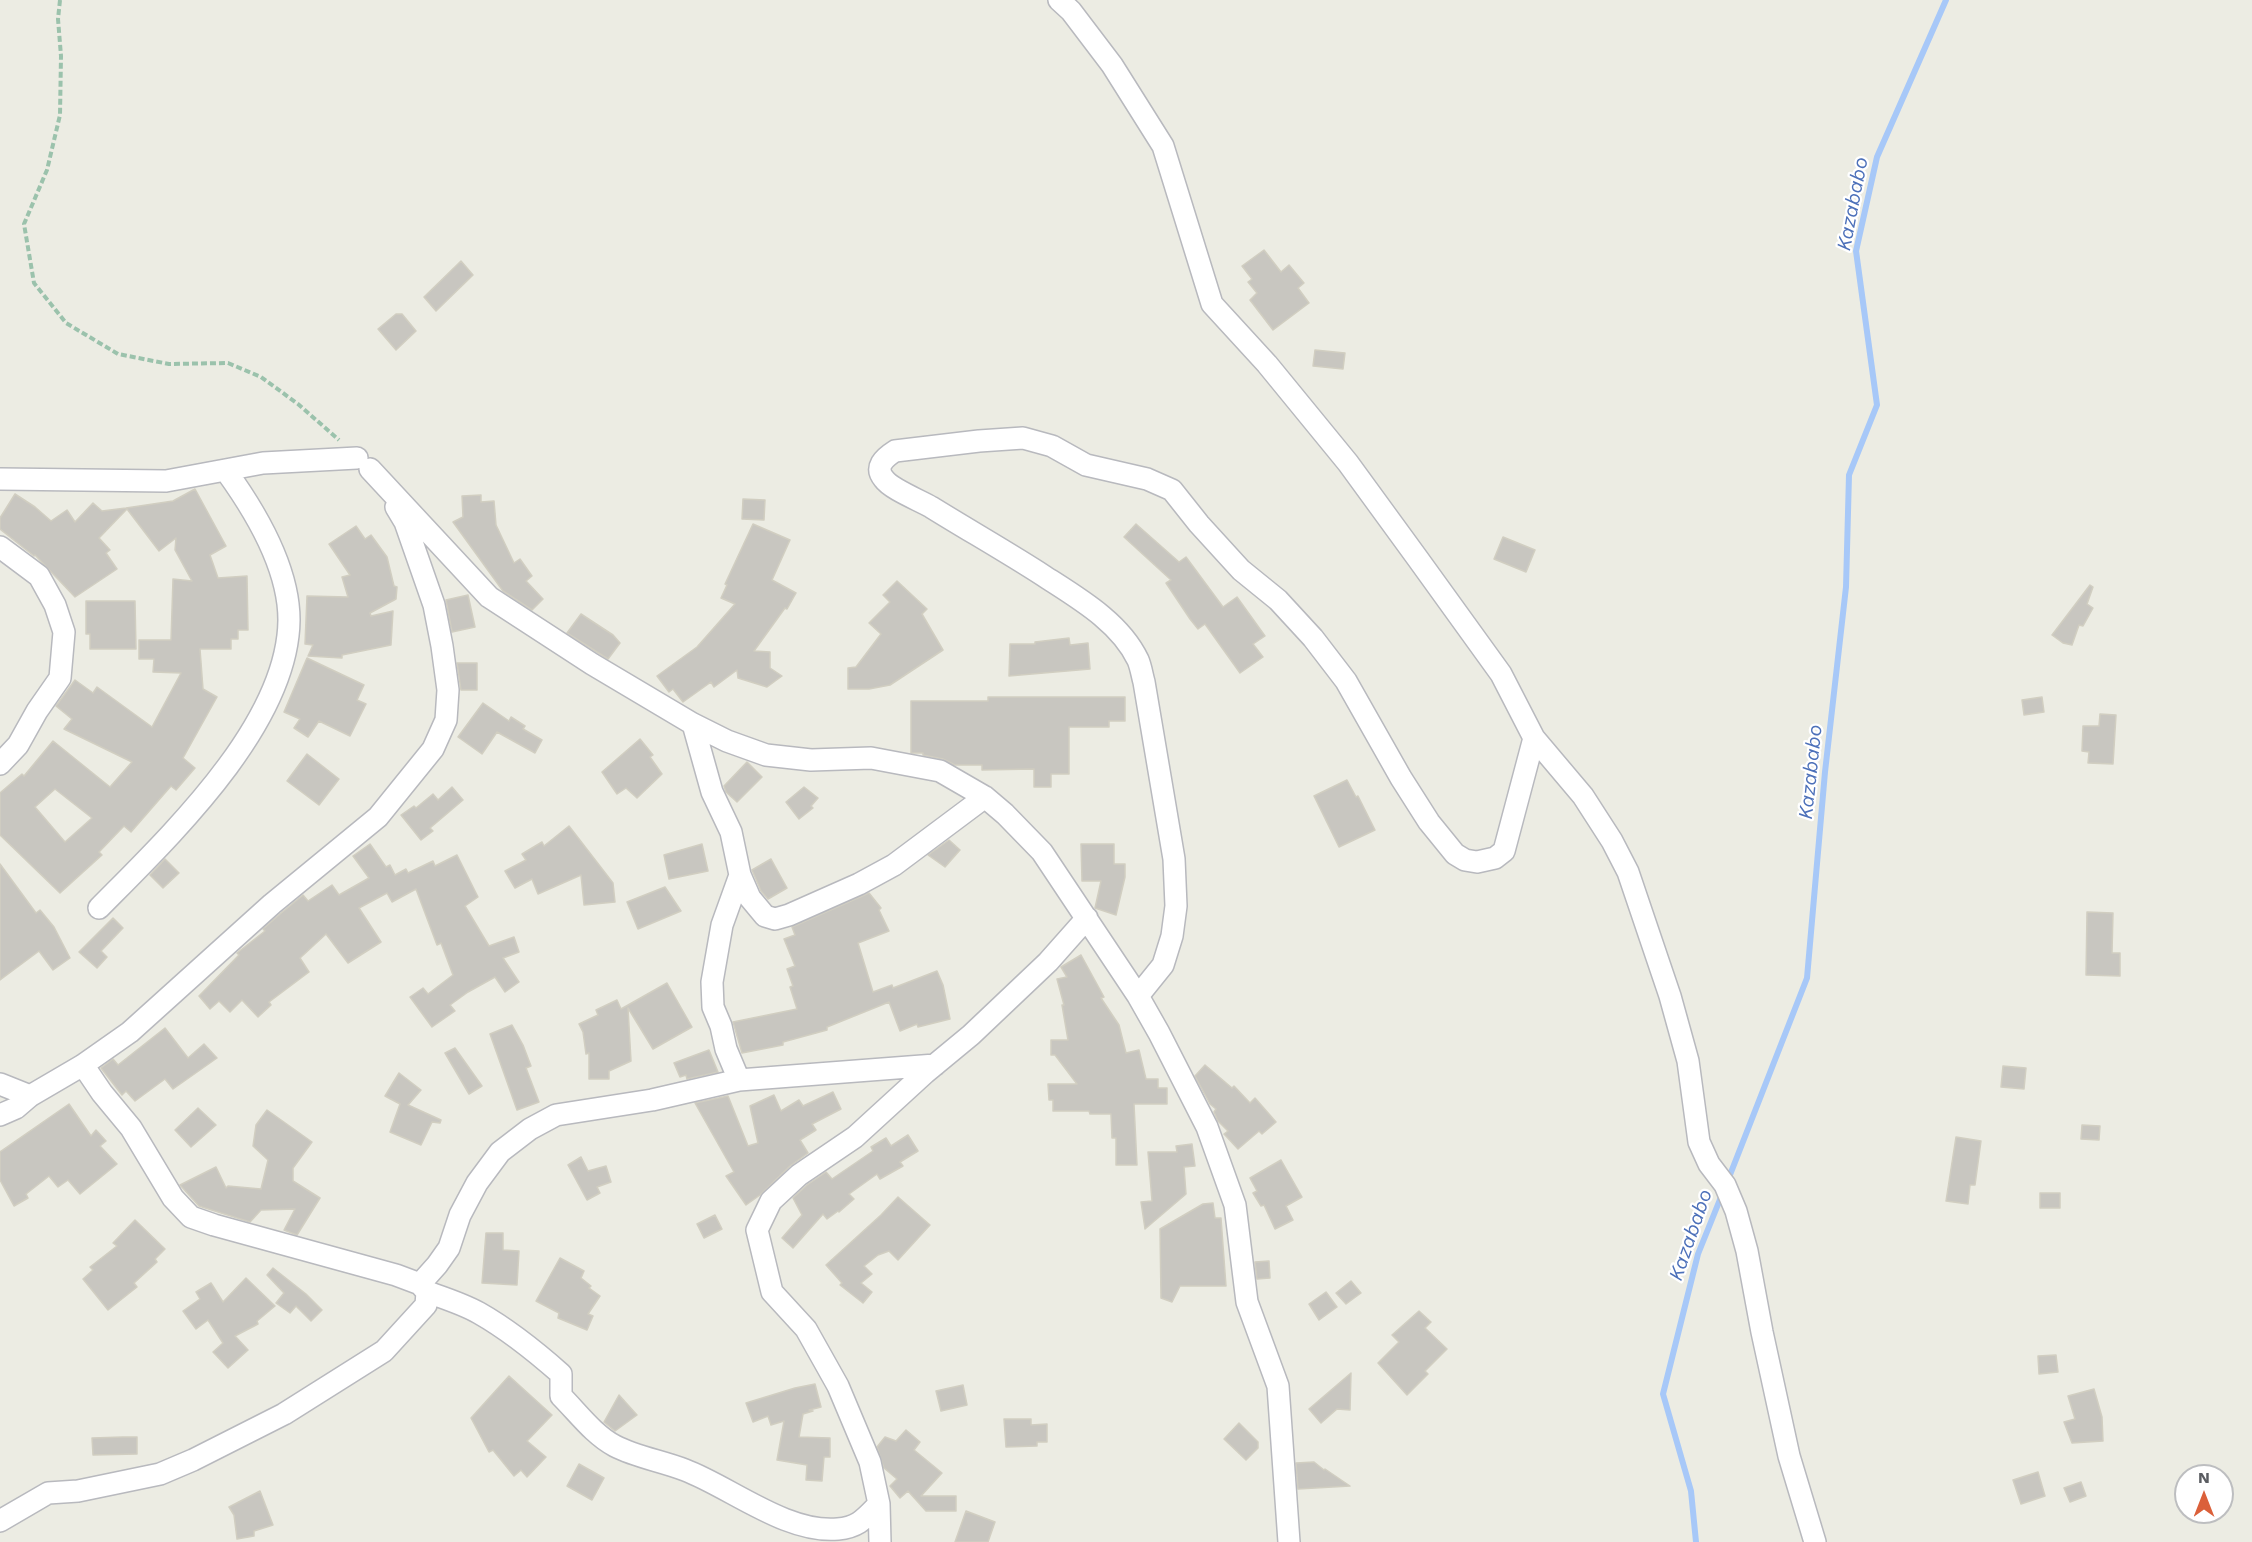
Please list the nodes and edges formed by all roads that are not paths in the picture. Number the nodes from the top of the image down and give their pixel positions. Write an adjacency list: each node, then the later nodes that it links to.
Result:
1 (1059, 0): 7 (street)
2 (357, 458): 3 (street)
3 (226, 471): 4 (street); 11 (street)
4 (0, 479)
5 (0, 547): 8 (street)
6 (693, 724): 9 (street); 10 (street); 14 (street)
7 (1534, 738): 13 (street); 25 (street)
8 (0, 764)
9 (985, 797): 10 (street); 12 (street)
10 (740, 875): 16 (street)
11 (99, 908)
12 (1087, 918): 13 (street); 15 (street)
13 (1138, 996): 24 (street)
14 (83, 1065): 18 (street); 20 (street)
15 (935, 1065): 16 (street); 21 (street)
16 (739, 1080): 20 (street)
17 (0, 1084): 18 (street)
18 (30, 1096): 19 (street)
19 (0, 1115)
20 (424, 1288): 21 (street); 22 (street)
21 (879, 1504): 23 (street)
22 (0, 1521)
23 (880, 1542)
24 (1289, 1542)
25 (1815, 1542)

